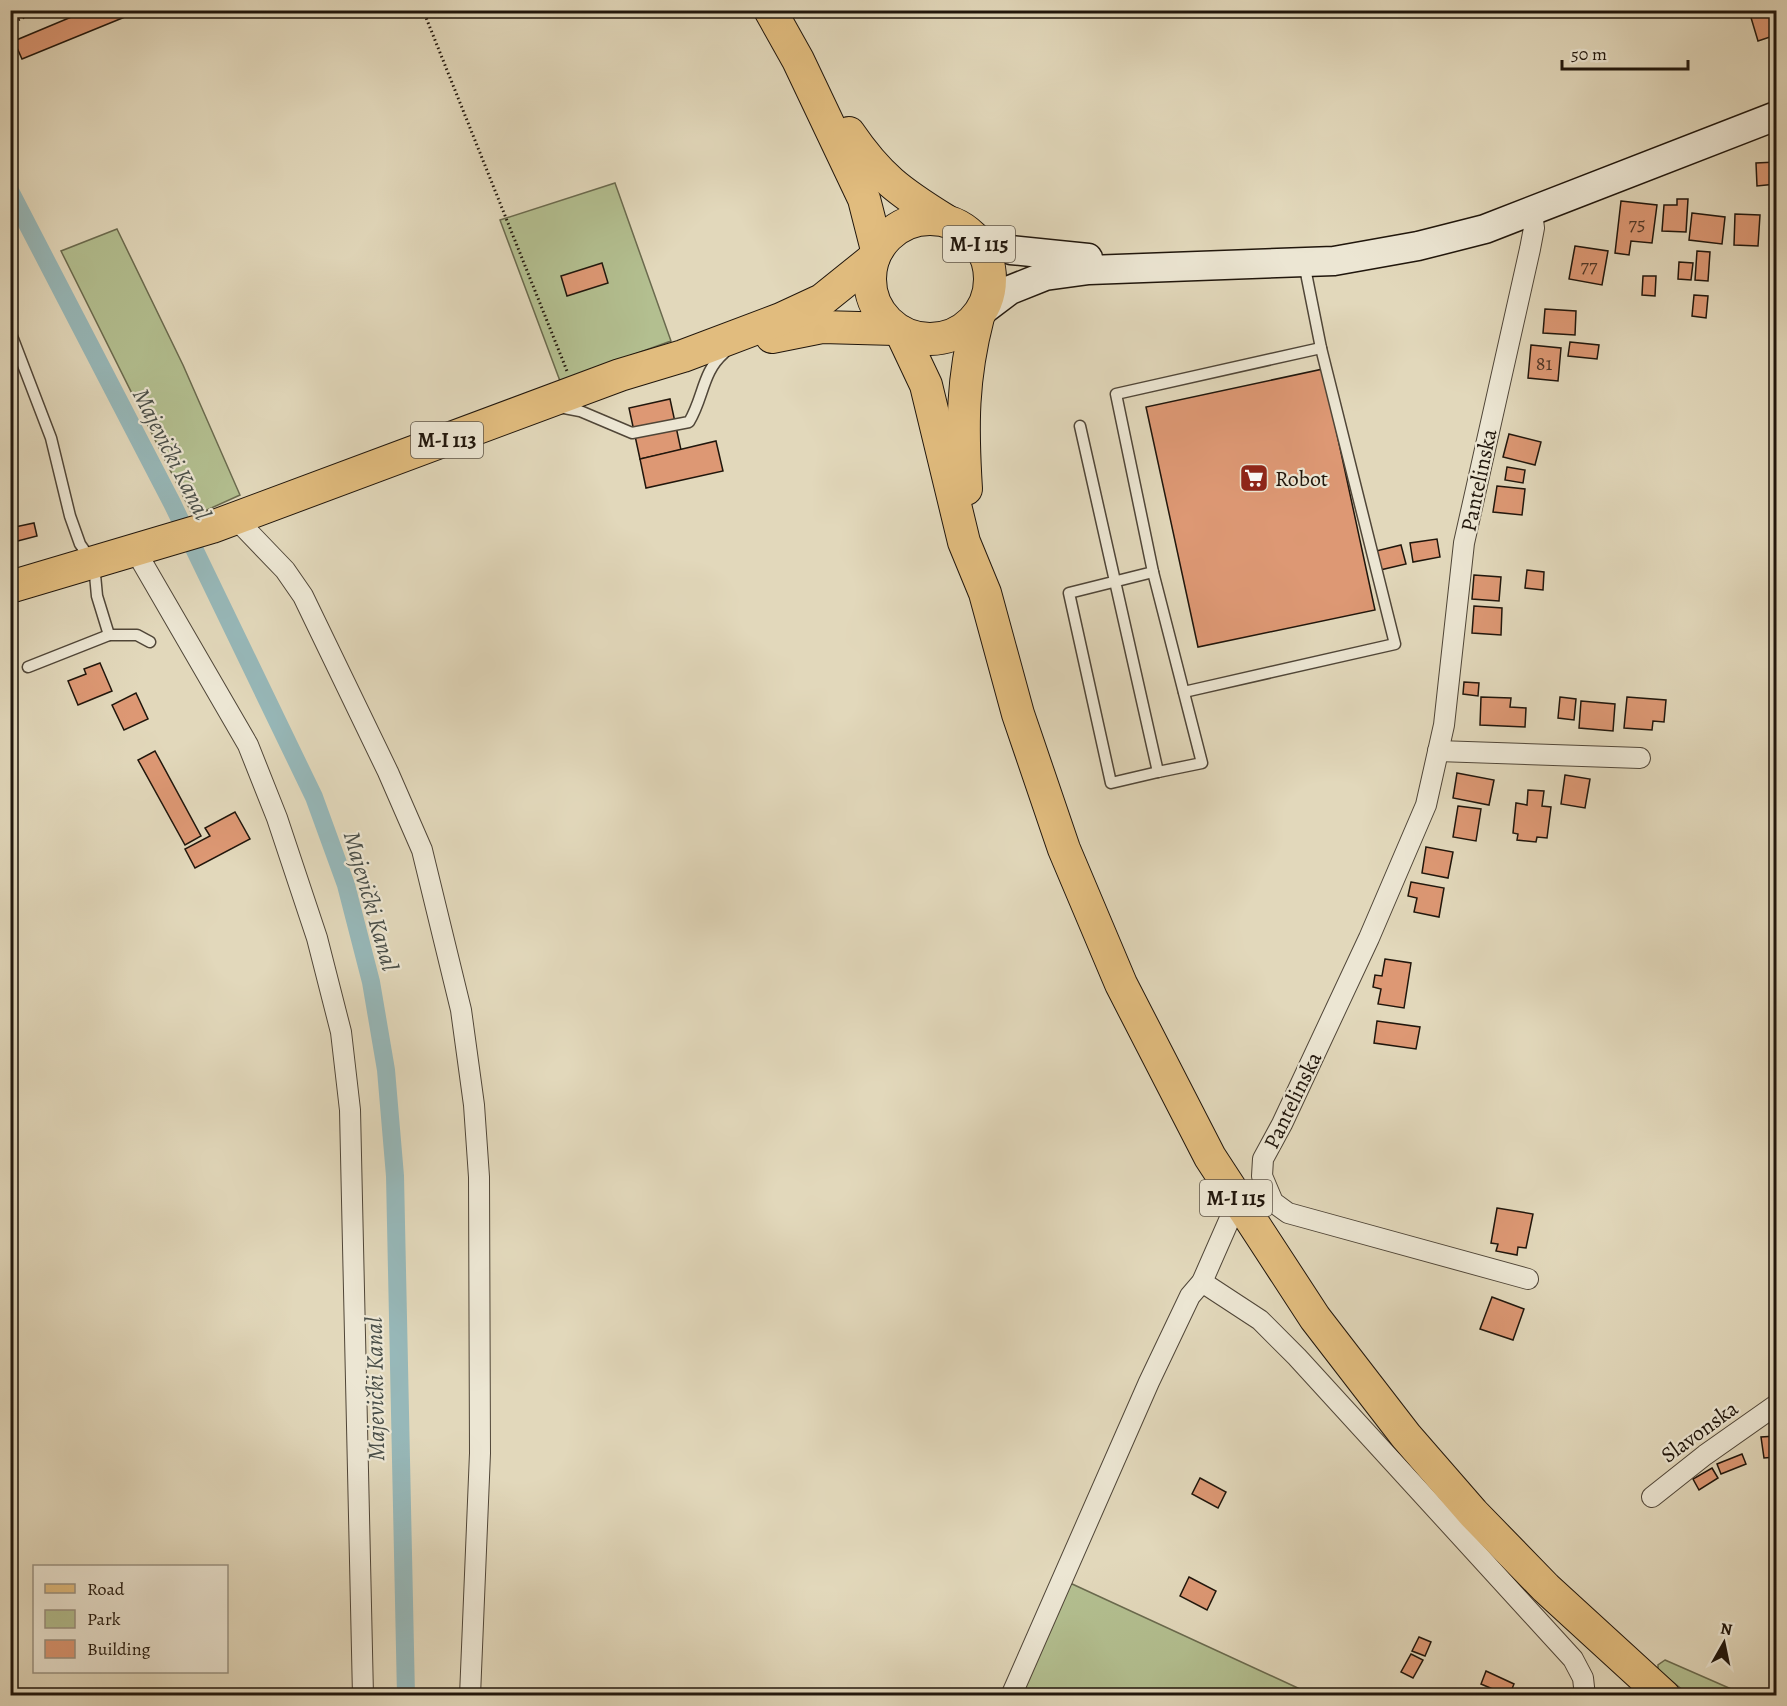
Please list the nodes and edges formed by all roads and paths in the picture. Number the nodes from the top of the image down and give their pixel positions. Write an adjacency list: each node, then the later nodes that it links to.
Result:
1 (42, 10): 4 (path)
2 (423, 10): 19 (path)
3 (770, 10): 5 (main road, M-I 115)
4 (10, 23)
5 (798, 60): 8 (main road, M-I 115); 10 (main road, M-I 115)
6 (1776, 116): 7 (main road)
7 (1532, 212): 11 (main road); 33 (street, Pantelinska)
8 (945, 220): 9 (main road, M-I 115); 10 (main road, M-I 115)
9 (976, 239): 12 (main road); 13 (main road, M-I 115)
10 (875, 254): 14 (main road, M-I 115); 18 (main road, M-I 113)
11 (1304, 263): 12 (main road); 17 (lane)
12 (1189, 267): 13 (main road)
13 (980, 314): 14 (main road); 28 (main road, M-I 115)
14 (898, 330): 16 (main road, M-I 113); 28 (main road, M-I 115)
15 (10, 331): 24 (lane)
16 (733, 345): 18 (main road, M-I 113); 20 (lane)
17 (1321, 348): 25 (lane); 32 (lane)
18 (683, 356): 19 (main road, M-I 113)
19 (575, 392): 20 (main road, M-I 113)
20 (542, 404): 22 (main road, M-I 113)
21 (1080, 426): 26 (lane)
22 (223, 522): 23 (main road, M-I 113); 42 (street)
23 (148, 547): 24 (main road, M-I 113); 41 (street)
24 (94, 564): 27 (main road, M-I 113); 29 (lane)
25 (1153, 572): 26 (lane); 32 (lane)
26 (1114, 582): 35 (lane); 35 (lane)
27 (10, 587)
28 (985, 593): 36 (main road, M-I 115)
29 (109, 635): 30 (lane); 31 (lane)
30 (150, 642)
31 (28, 667)
32 (1184, 692): 35 (lane)
33 (1438, 751): 34 (street); 37 (street, Pantelinska)
34 (1640, 758)
35 (1158, 772)
36 (1238, 1200): 38 (street); 45 (main road, M-I 115)
37 (1528, 1279)
38 (1202, 1282): 43 (street); 44 (street)
39 (1776, 1405): 40 (street, Slavonska)
40 (1652, 1497)
41 (363, 1695)
42 (470, 1695)
43 (1011, 1695)
44 (1585, 1695)
45 (1664, 1695)

